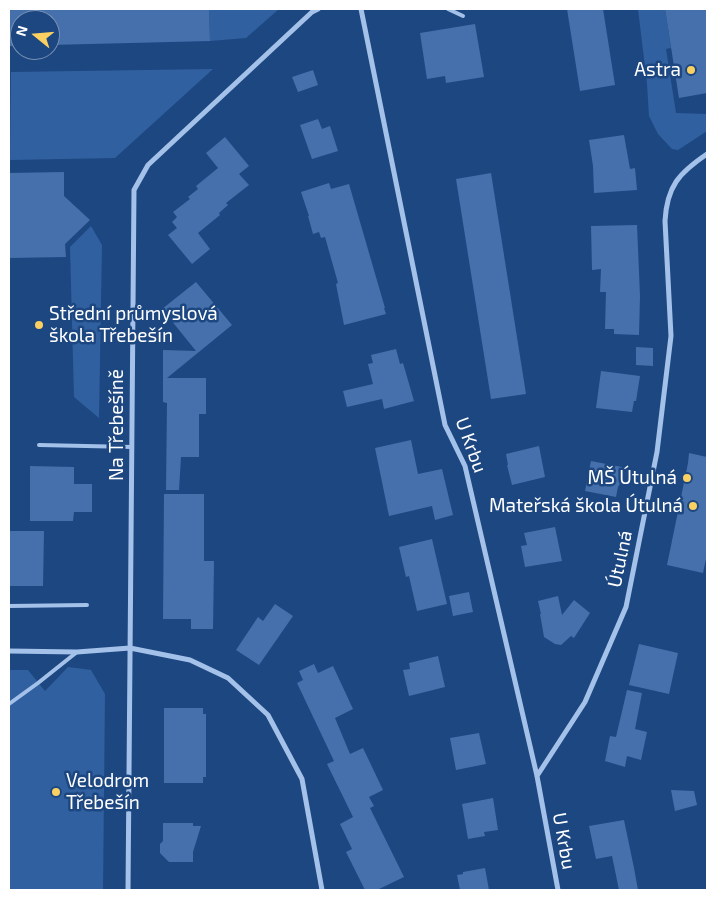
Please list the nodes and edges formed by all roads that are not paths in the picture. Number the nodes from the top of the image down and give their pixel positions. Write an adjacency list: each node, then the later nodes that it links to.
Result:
1 (318, 9): 7 (street, Na Třebešíně)
2 (361, 9): 14 (street, U Krbu)
3 (448, 9): 4 (lane)
4 (463, 16)
5 (707, 154): 14 (street, Útulná)
6 (39, 445): 7 (lane)
7 (132, 447): 10 (street, Na Třebešíně)
8 (87, 605): 9 (lane)
9 (9, 606)
10 (130, 648): 12 (street); 15 (street, Na Třebešíně); 16 (street)
11 (9, 651): 12 (street)
12 (77, 652): 13 (lane)
13 (9, 704)
14 (537, 776): 17 (street, U Krbu)
15 (128, 890)
16 (322, 890)
17 (558, 890)

